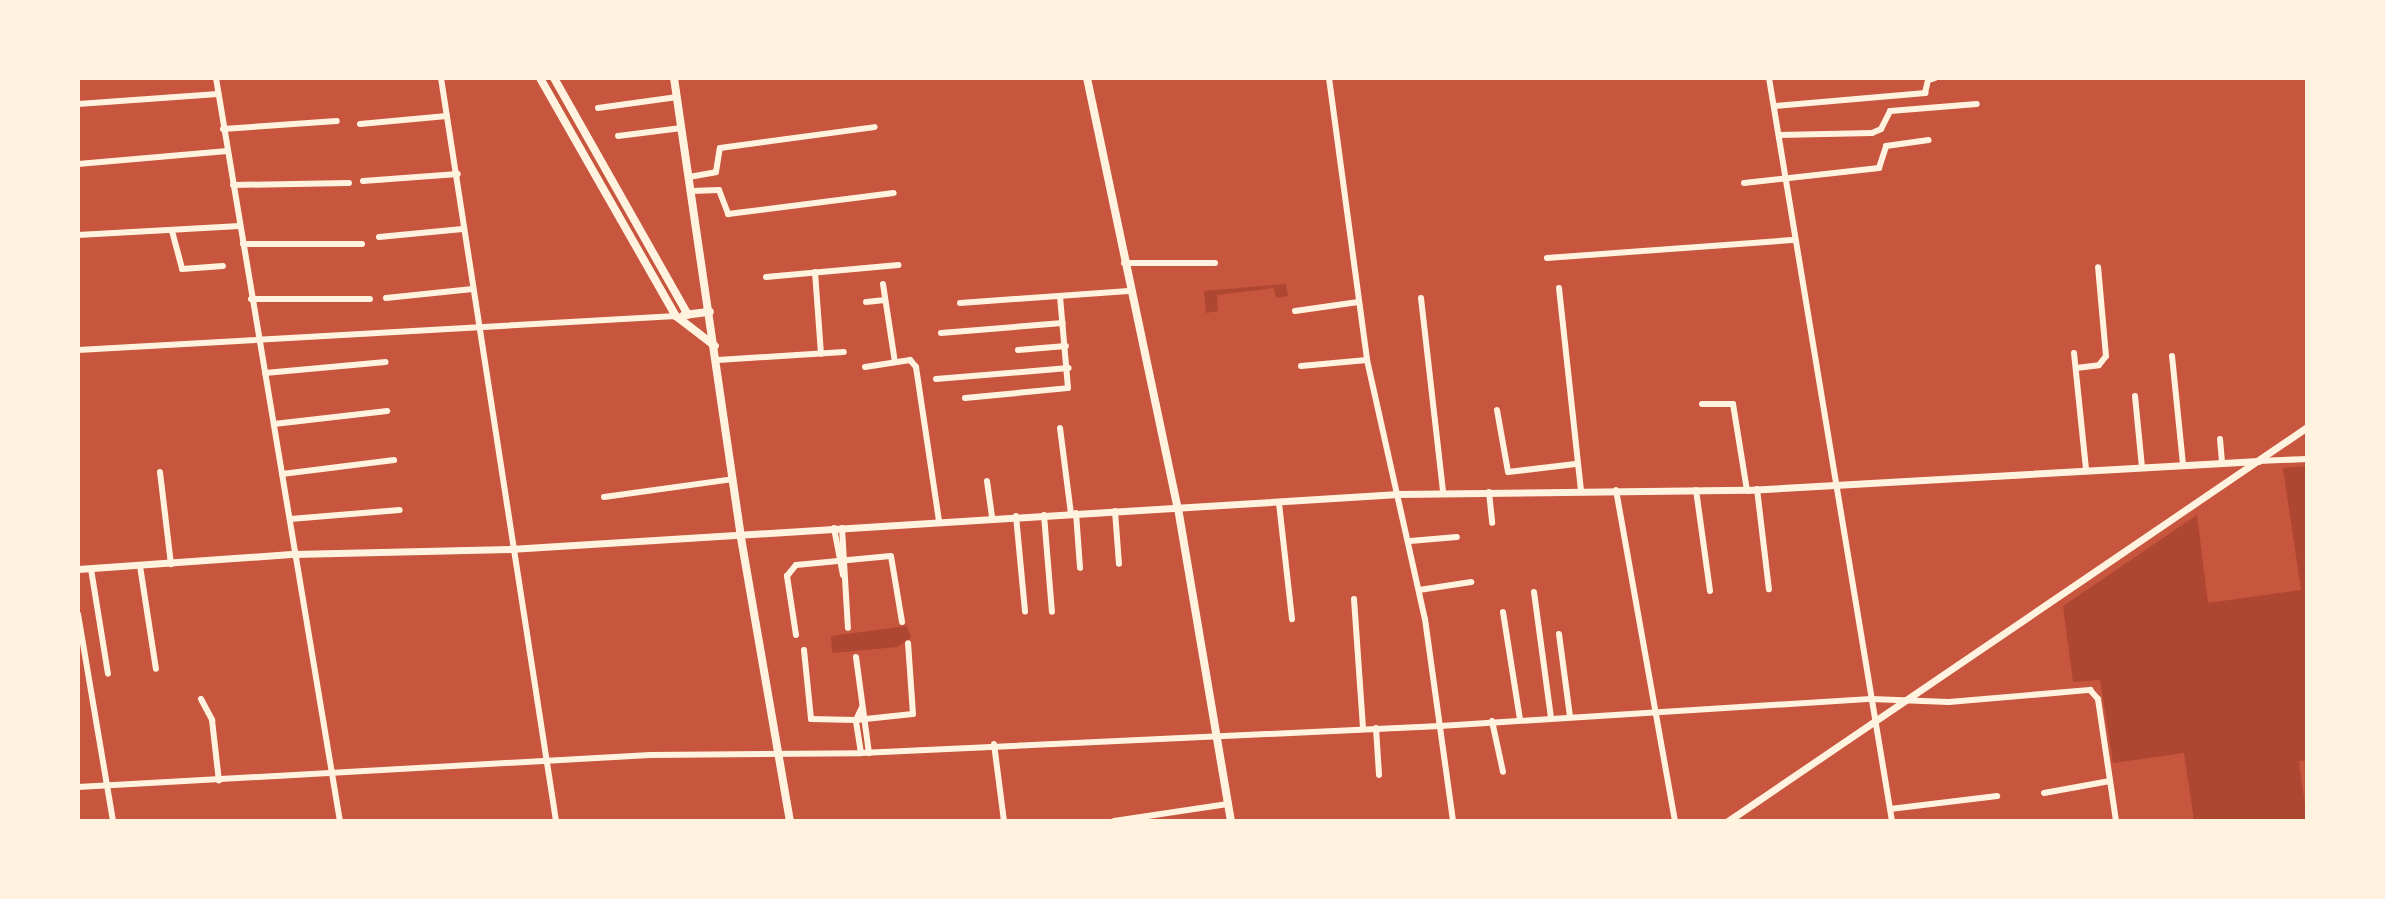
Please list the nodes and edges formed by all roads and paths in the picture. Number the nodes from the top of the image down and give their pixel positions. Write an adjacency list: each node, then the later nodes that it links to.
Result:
1 (216, 78): 10 (street)
2 (441, 78): 16 (street)
3 (540, 78): 68 (main road)
4 (554, 78): 67 (main road)
5 (674, 78): 11 (main road)
6 (1087, 78): 45 (main road)
7 (1329, 78): 63 (street)
8 (1769, 78): 14 (street)
9 (1935, 78): 14 (street)
10 (218, 94): 12 (street); 21 (street)
11 (677, 97): 15 (street); 20 (main road)
12 (78, 104)
13 (1977, 104): 22 (street)
14 (1774, 106): 22 (street)
15 (598, 108)
16 (447, 116): 18 (street); 27 (street)
17 (337, 121): 21 (street)
18 (360, 124)
19 (875, 127): 28 (street)
20 (682, 128): 23 (street); 28 (main road)
21 (223, 129): 25 (street)
22 (1779, 135): 29 (street)
23 (618, 136)
24 (1929, 140): 29 (street)
25 (227, 151): 26 (street); 33 (street)
26 (78, 164)
27 (458, 174): 30 (street); 37 (street)
28 (689, 177): 34 (main road)
29 (1787, 178): 32 (street); 41 (street)
30 (363, 181)
31 (349, 183): 33 (street)
32 (1744, 183)
33 (233, 185): 36 (street)
34 (691, 191): 35 (street); 66 (main road)
35 (894, 193)
36 (240, 226): 38 (street); 42 (street)
37 (463, 229): 40 (street); 54 (street)
38 (172, 231): 39 (street); 48 (street)
39 (78, 235)
40 (379, 237)
41 (1795, 240): 44 (street); 112 (street)
42 (243, 244): 43 (street); 59 (street)
43 (362, 244)
44 (1547, 258)
45 (1124, 263): 46 (street); 55 (main road)
46 (1215, 263)
47 (898, 265): 50 (street)
48 (223, 266)
49 (2098, 267): 88 (street)
50 (815, 272): 51 (street); 79 (street)
51 (766, 277)
52 (883, 284): 61 (street)
53 (1559, 288): 104 (street)
54 (473, 289): 57 (street); 70 (street)
55 (1129, 291): 56 (street); 123 (main road)
56 (1060, 296): 64 (street); 69 (street)
57 (386, 298)
58 (1421, 298): 118 (street)
59 (251, 299): 60 (street); 72 (street)
60 (370, 299)
61 (885, 300): 62 (street); 84 (street)
62 (866, 302)
63 (1358, 302): 65 (street); 82 (street)
64 (960, 303)
65 (1295, 311)
66 (710, 312): 67 (main road); 73 (main road)
67 (688, 315): 68 (main road)
68 (676, 316): 70 (street); 73 (main road)
69 (1063, 323): 71 (street); 74 (street)
70 (477, 329): 72 (street); 137 (street)
71 (941, 333)
72 (260, 341): 75 (street); 89 (street)
73 (715, 346): 81 (main road)
74 (1066, 346): 76 (street); 87 (street)
75 (78, 350)
76 (1018, 350)
77 (844, 352): 79 (street)
78 (2074, 353): 88 (street)
79 (821, 354): 81 (street)
80 (2172, 356): 105 (street)
81 (718, 360): 110 (main road)
82 (1367, 360): 85 (street); 120 (street)
83 (385, 362): 89 (street)
84 (895, 362): 86 (street); 131 (street)
85 (1301, 366)
86 (865, 367)
87 (1069, 368): 90 (street); 92 (street)
88 (2076, 368): 107 (street)
89 (265, 373): 96 (street)
90 (936, 379)
91 (2135, 396): 106 (street)
92 (965, 398)
93 (1702, 404): 117 (street)
94 (1497, 410): 104 (street)
95 (387, 411): 96 (street)
96 (274, 424): 109 (street)
97 (2307, 427): 103 (street)
98 (1060, 428): 126 (street)
99 (2220, 439): 102 (street)
100 (2307, 459): 103 (street)
101 (394, 460): 109 (street)
102 (2222, 462): 103 (street); 105 (street)
103 (2256, 463): 170 (street)
104 (1576, 464): 114 (street)
105 (2183, 465): 106 (street)
106 (2142, 467): 107 (street)
107 (2086, 470): 112 (street)
108 (160, 472): 140 (street)
109 (282, 474): 130 (street)
110 (733, 479): 121 (street); 134 (main road)
111 (987, 481): 129 (street)
112 (1836, 484): 113 (street); 169 (street)
113 (1757, 489): 117 (street); 147 (street)
114 (1581, 490): 115 (street); 119 (street)
115 (1616, 490): 116 (street); 172 (street)
116 (1696, 490): 117 (street); 149 (street)
117 (1747, 490)
118 (1443, 492): 119 (street); 120 (street)
119 (1489, 492): 132 (street)
120 (1398, 494): 122 (street); 136 (street)
121 (604, 497)
122 (1279, 503): 123 (street); 156 (street)
123 (1178, 508): 125 (street); 183 (main road)
124 (400, 510): 130 (street)
125 (1115, 511): 126 (street); 141 (street)
126 (1073, 514): 127 (street); 143 (street)
127 (1044, 515): 128 (street); 153 (street)
128 (1016, 516): 129 (street); 152 (street)
129 (992, 518): 131 (street)
130 (290, 519): 138 (street)
131 (939, 521): 133 (street)
132 (1492, 523)
133 (838, 528): 134 (street); 139 (street)
134 (740, 532): 137 (street); 185 (main road)
135 (1457, 537): 136 (street)
136 (1410, 541): 148 (street)
137 (510, 549): 138 (street); 187 (street)
138 (294, 554): 140 (street); 190 (street)
139 (842, 561): 157 (street); 158 (street); 160 (street)
140 (171, 564): 142 (street)
141 (1119, 564)
142 (140, 566): 145 (street); 164 (street)
143 (1080, 568)
144 (78, 569): 145 (street)
145 (91, 569): 165 (street)
146 (1471, 582): 148 (street)
147 (1769, 589)
148 (1419, 590): 180 (street)
149 (1710, 591)
150 (1534, 592): 174 (street)
151 (1354, 599): 181 (street)
152 (1025, 612)
153 (1052, 612)
154 (1503, 612): 176 (street)
155 (78, 614): 166 (street)
156 (1292, 619)
157 (902, 622)
158 (848, 628)
159 (1559, 634): 173 (street)
160 (796, 635)
161 (908, 643): 175 (street)
162 (804, 650): 177 (street)
163 (856, 657): 171 (street)
164 (156, 669)
165 (108, 674)
166 (90, 685): 167 (street); 193 (street)
167 (78, 686)
168 (201, 699): 191 (street)
169 (1871, 699): 170 (street); 172 (street); 179 (street)
170 (1904, 699): 179 (street); 192 (street)
171 (862, 707): 175 (street); 177 (street)
172 (1655, 713): 173 (street); 207 (street)
173 (1570, 716): 174 (street)
174 (1551, 717): 176 (street)
175 (865, 719): 177 (street); 186 (street)
176 (1520, 719): 178 (street)
177 (856, 720): 186 (street)
178 (1492, 721): 180 (street); 188 (street)
179 (1875, 721): 198 (street); 208 (street)
180 (1440, 726): 182 (street); 206 (street)
181 (1363, 728): 182 (street); 183 (street)
182 (1376, 728): 189 (street)
183 (1219, 736): 184 (street); 197 (main road)
184 (994, 744): 186 (street); 203 (street)
185 (781, 752): 186 (street); 187 (street); 202 (main road)
186 (865, 753)
187 (545, 761): 190 (street); 201 (street)
188 (1503, 772)
189 (1379, 775)
190 (332, 776): 191 (street); 200 (street)
191 (219, 781): 193 (street)
192 (2110, 781): 195 (street); 210 (street)
193 (107, 785): 194 (street); 199 (street)
194 (78, 787)
195 (2044, 793)
196 (1997, 796): 198 (street)
197 (1228, 804): 204 (street); 205 (main road)
198 (1890, 809): 209 (street)
199 (113, 821)
200 (340, 821)
201 (556, 821)
202 (790, 821)
203 (1004, 821)
204 (1114, 821)
205 (1231, 821)
206 (1453, 821)
207 (1675, 821)
208 (1728, 821)
209 (1892, 821)
210 (2116, 821)

